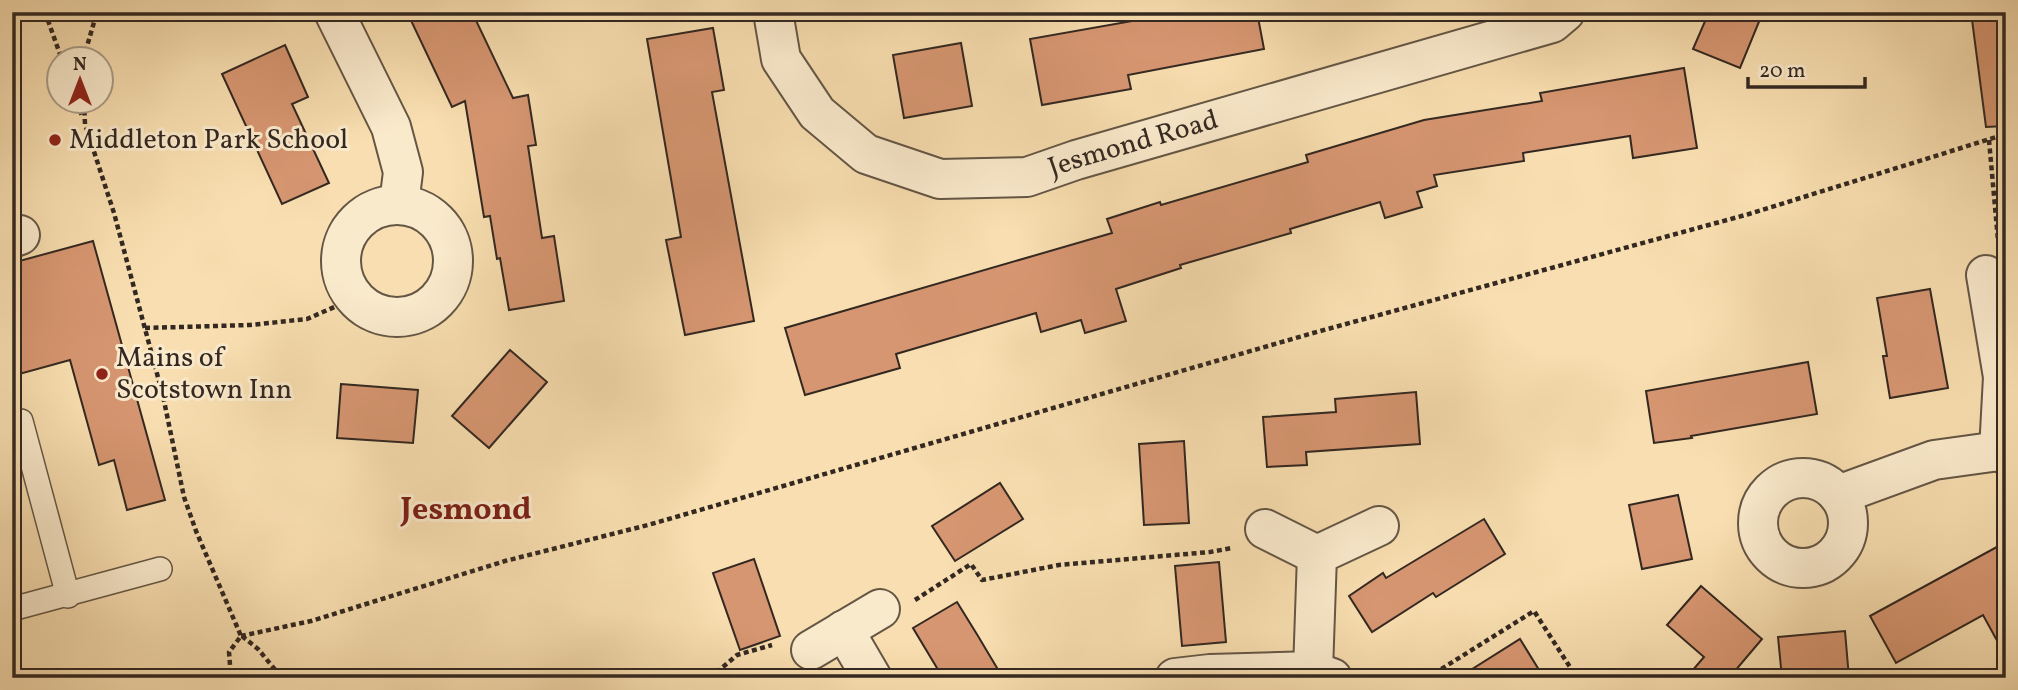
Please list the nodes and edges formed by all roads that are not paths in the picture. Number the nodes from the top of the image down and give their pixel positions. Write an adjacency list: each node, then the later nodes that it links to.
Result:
1 (334, 12): 4 (street)
2 (773, 12): 3 (street, Jesmond Road)
3 (1565, 12)
4 (399, 204): 4 (street)
5 (1986, 275): 7 (street)
6 (22, 421): 13 (lane)
7 (2002, 453): 8 (street)
8 (1838, 495)
9 (1379, 526): 11 (street)
10 (1265, 528): 11 (street)
11 (1317, 555): 18 (street)
12 (160, 569): 13 (lane)
13 (68, 596): 15 (lane)
14 (880, 609): 16 (street)
15 (12, 610)
16 (844, 631): 17 (street); 19 (street)
17 (811, 650)
18 (1322, 675): 20 (street)
19 (872, 678)
20 (1175, 678)

